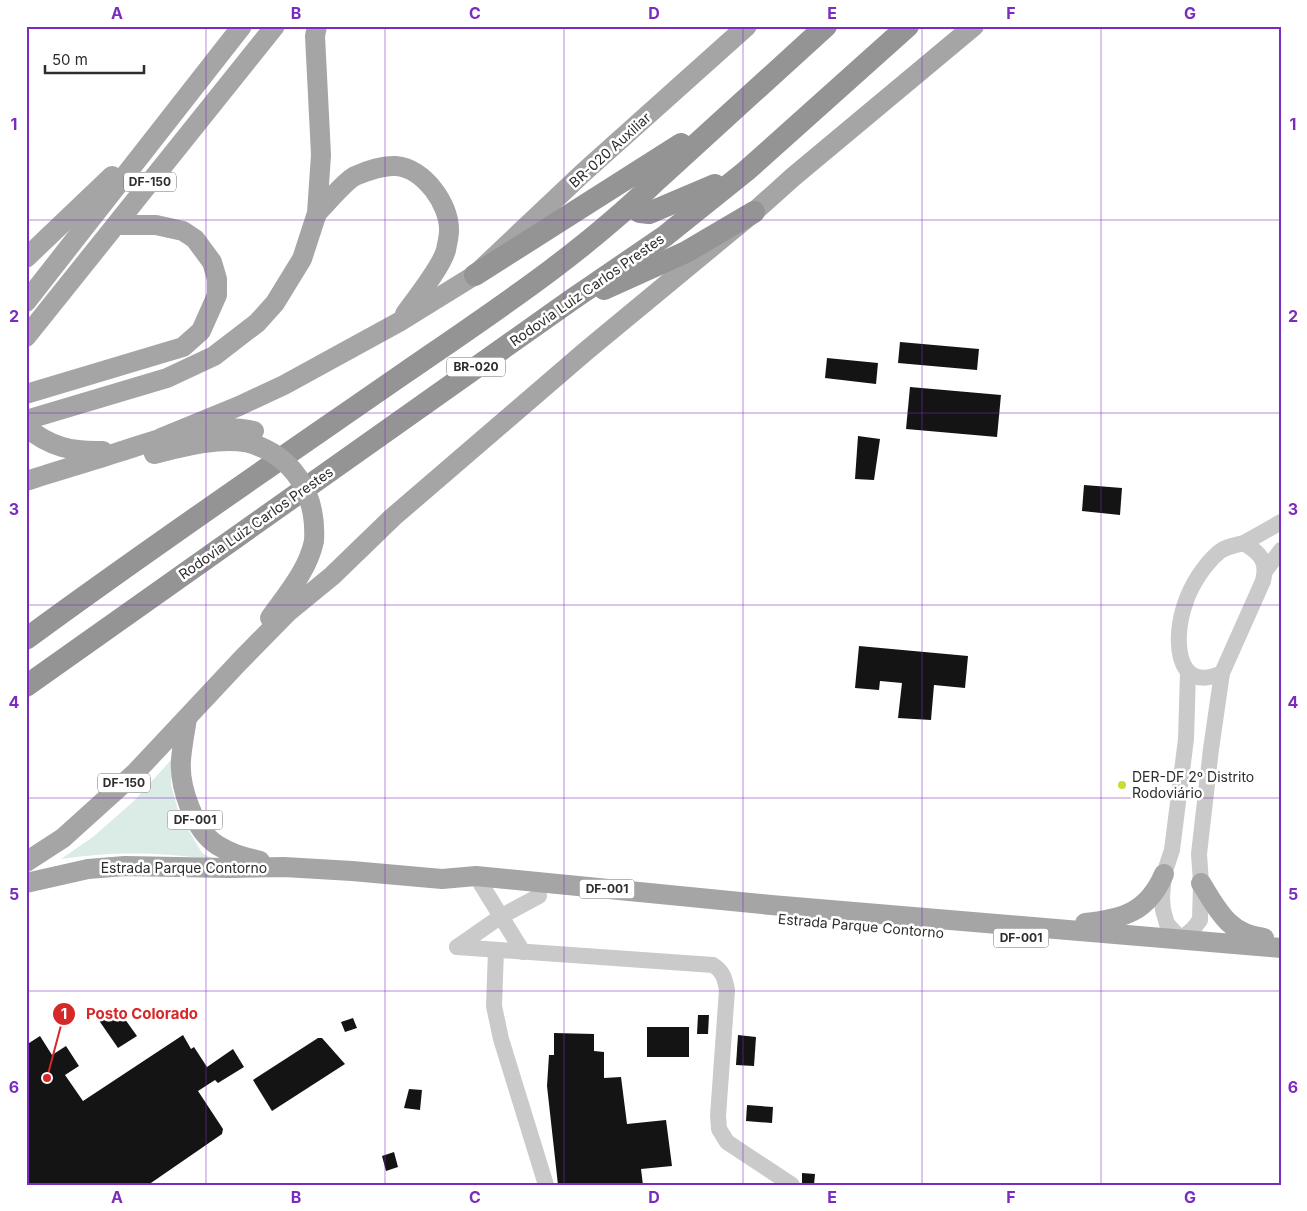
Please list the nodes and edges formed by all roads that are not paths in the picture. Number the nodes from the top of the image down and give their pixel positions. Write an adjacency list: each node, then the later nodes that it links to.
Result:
1 (242, 26): 9 (main road, DF-150)
2 (275, 26): 14 (main road, DF-150)
3 (317, 26): 13 (main road)
4 (747, 26): 16 (main road, BR-020 Auxiliar)
5 (826, 26): 8 (highway, BR-020)
6 (908, 26): 10 (highway, Rodovia Luiz Carlos Prestes / BR-020)
7 (974, 26): 12 (main road)
8 (736, 109): 11 (highway, BR-020); 16 (highway)
9 (165, 124): 15 (main road); 18 (main road, DF-150)
10 (746, 171): 11 (highway); 17 (highway, Rodovia Luiz Carlos Prestes / BR-020)
11 (631, 206): 35 (highway, BR-020)
12 (754, 212): 17 (highway); 34 (main road)
13 (317, 213): 19 (main road); 22 (main road)
14 (116, 225): 20 (main road, DF-150); 21 (main road)
15 (26, 258)
16 (475, 276): 19 (main road, BR-020 Auxiliar)
17 (570, 301): 39 (highway, Rodovia Luiz Carlos Prestes / BR-020)
18 (26, 302)
19 (399, 322): 25 (main road, BR-020 Auxiliar)
20 (26, 337)
21 (26, 394)
22 (26, 420)
23 (26, 427): 26 (main road, DF-150)
24 (250, 437): 25 (main road, DF-150); 27 (main road); 30 (main road, DF-150)
25 (161, 438): 26 (main road, DF-150)
26 (124, 450): 27 (main road, DF-150)
27 (57, 472): 28 (main road, DF-150)
28 (26, 481)
29 (1281, 522): 31 (street)
30 (319, 536): 34 (main road, DF-150); 36 (main road)
31 (1244, 543): 33 (street); 37 (street)
32 (1281, 550): 33 (street)
33 (1266, 570): 38 (street)
34 (288, 612): 36 (main road, DF-150)
35 (26, 639)
36 (239, 662): 40 (main road, DF-150)
37 (1188, 673): 38 (street); 41 (street)
38 (1222, 673): 42 (street)
39 (26, 686)
40 (186, 718): 45 (main road, DF-150); 46 (main road, Estrada Parque Contorno / DF-001)
41 (1179, 792): 42 (street); 43 (street)
42 (1206, 796): 44 (street)
43 (1172, 850): 44 (street); 47 (street)
44 (1199, 854): 50 (street)
45 (26, 862)
46 (284, 867): 48 (main road, Estrada Parque Contorno / DF-001); 49 (main road, Estrada Parque Contorno / DF-001)
47 (1164, 874): 53 (main road); 54 (street)
48 (479, 882): 51 (main road, Estrada Parque Contorno / DF-001); 52 (street); 53 (main road, Estrada Parque Contorno / DF-001)
49 (26, 883)
50 (1201, 883): 54 (street); 55 (main road)
51 (539, 896): 52 (street); 56 (main road, Estrada Parque Contorno / DF-001)
52 (500, 917): 58 (street); 59 (street)
53 (1042, 928): 54 (main road, Estrada Parque Contorno / DF-001)
54 (1180, 939): 56 (main road); 57 (main road, Estrada Parque Contorno / DF-001); 60 (main road)
55 (1281, 940)
56 (1148, 946): 60 (main road, Estrada Parque Contorno / DF-001)
57 (1281, 948)
58 (496, 950): 59 (street); 62 (street)
59 (523, 952): 63 (street)
60 (1211, 952): 61 (main road, Estrada Parque Contorno / DF-001)
61 (1281, 959)
62 (546, 1185)
63 (792, 1185)

